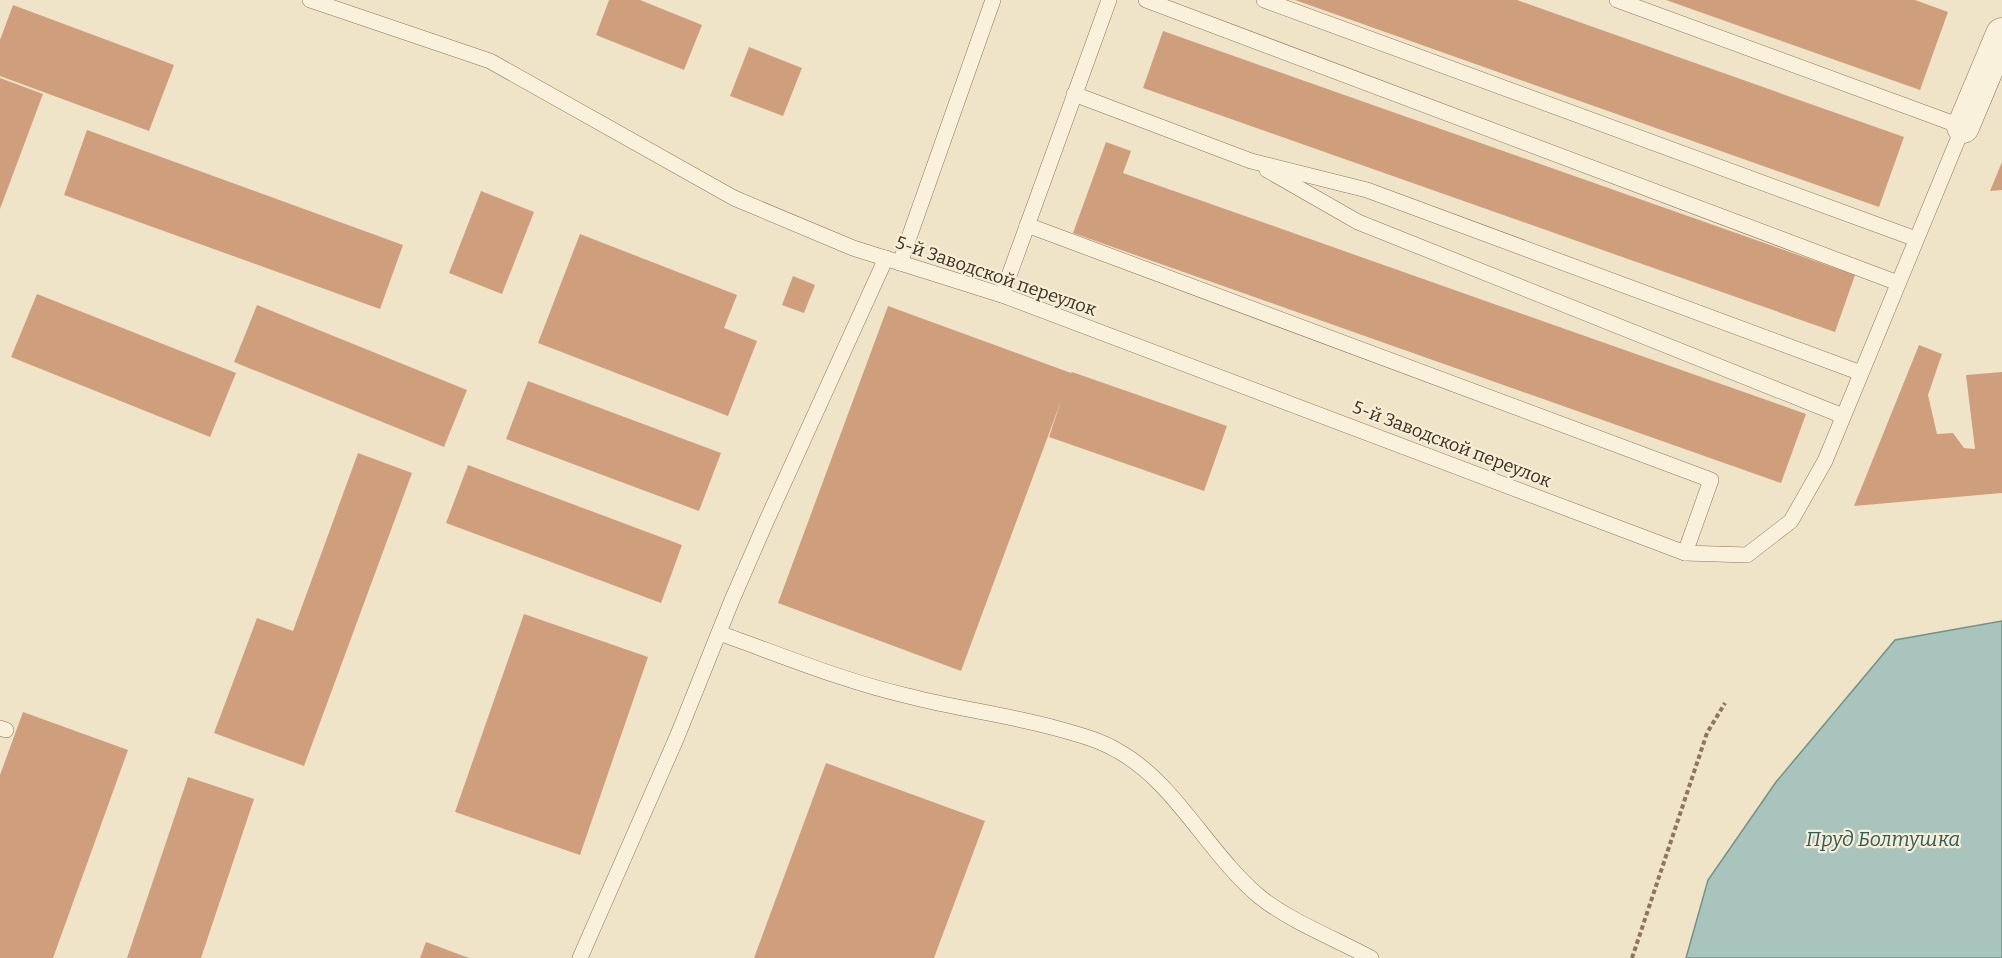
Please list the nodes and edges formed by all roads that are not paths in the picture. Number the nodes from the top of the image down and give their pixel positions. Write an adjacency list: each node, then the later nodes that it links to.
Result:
1 (310, 0): 13 (lane, 5-й Заводской переулок)
2 (993, 0): 13 (lane)
3 (1109, 0): 8 (lane)
4 (1146, 0): 14 (lane)
5 (1264, 0): 12 (lane)
6 (1617, 0): 9 (lane)
7 (2002, 34): 9 (street)
8 (1074, 94): 10 (lane); 11 (lane)
9 (1964, 126): 12 (lane, 5-й Заводской переулок)
10 (1251, 161): 16 (lane); 17 (lane)
11 (1027, 225): 15 (lane); 18 (lane)
12 (1916, 239): 14 (lane, 5-й Заводской переулок)
13 (893, 260): 15 (lane, 5-й Заводской переулок); 19 (lane)
14 (1898, 282): 16 (lane, 5-й Заводской переулок)
15 (1002, 295): 18 (lane, 5-й Заводской переулок)
16 (1861, 373): 17 (lane, 5-й Заводской переулок)
17 (1843, 416): 18 (lane, 5-й Заводской переулок)
18 (1685, 553)
19 (719, 633): 20 (lane); 21 (lane)
20 (580, 958)
21 (1371, 958)

